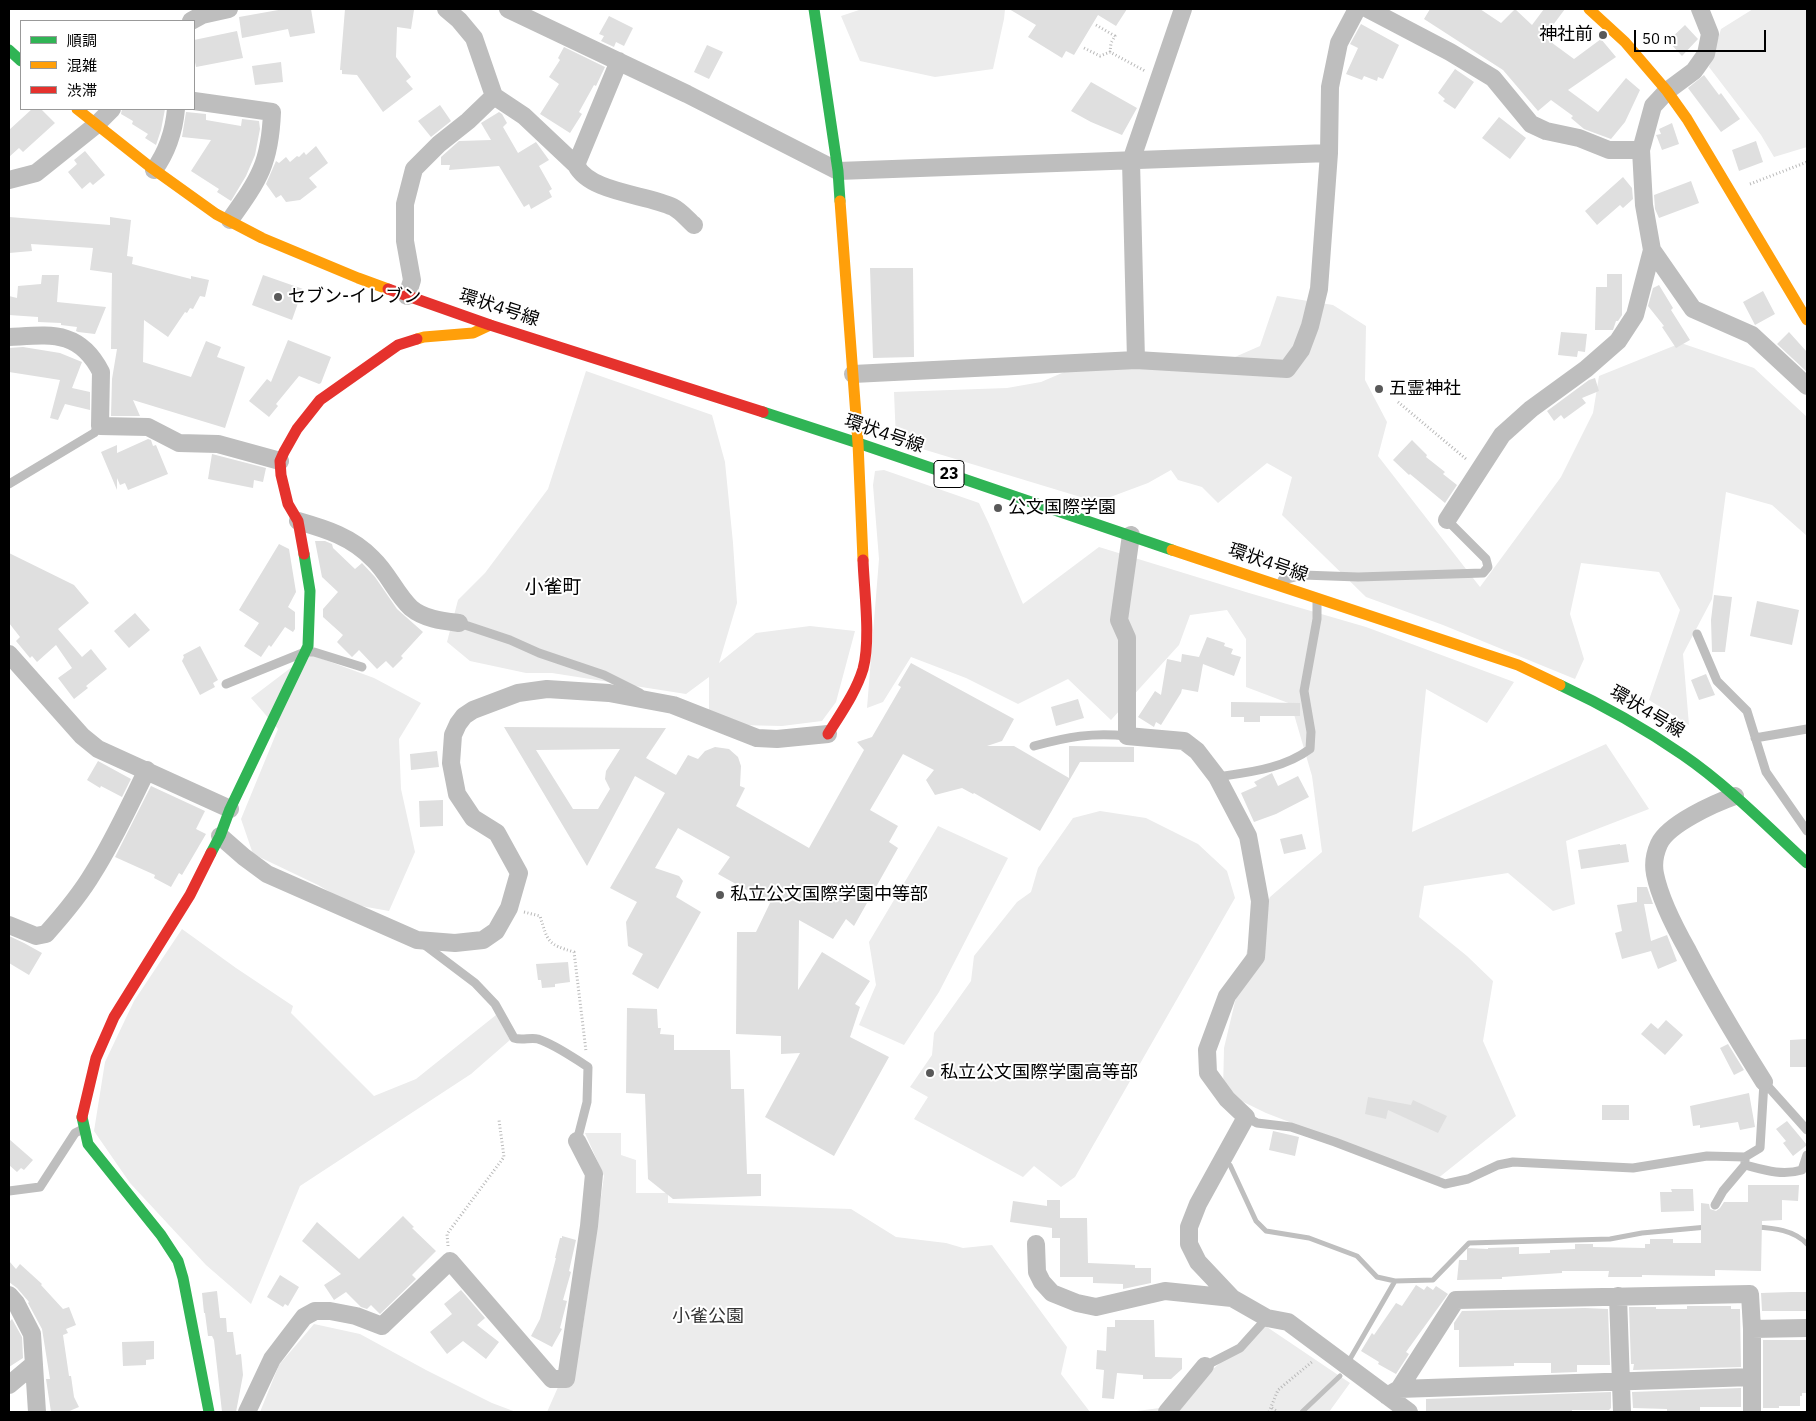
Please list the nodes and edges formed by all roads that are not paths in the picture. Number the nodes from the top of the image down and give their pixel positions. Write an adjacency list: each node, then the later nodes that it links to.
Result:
1 (180, 9): 11 (street)
2 (229, 9): 12 (street)
3 (446, 9): 17 (street)
4 (508, 9): 15 (street)
5 (814, 9): 28 (street)
6 (1183, 9): 25 (street)
7 (1357, 9): 24 (street)
8 (1368, 9): 23 (street)
9 (1590, 9): 16 (street)
10 (1700, 9): 16 (street)
11 (189, 20)
12 (192, 20)
13 (9, 50): 14 (street)
14 (20, 59)
15 (619, 61): 26 (street); 28 (street)
16 (1667, 91): 23 (street); 34 (street)
17 (494, 96): 26 (street); 33 (street)
18 (195, 101): 30 (street)
19 (78, 110): 22 (street, 環状4号線 / 23)
20 (111, 110): 22 (street)
21 (176, 110): 27 (street)
22 (96, 125): 27 (street, 環状4号線 / 23); 29 (street)
23 (1641, 150): 32 (street)
24 (1329, 153): 25 (street); 37 (street)
25 (1131, 161): 28 (street); 37 (street)
26 (576, 165): 31 (street)
27 (154, 170): 30 (street, 環状4号線 / 23)
28 (838, 171): 38 (street)
29 (9, 180)
30 (230, 220): 33 (street, 環状4号線 / 23)
31 (694, 225)
32 (1652, 250): 39 (street); 44 (street)
33 (407, 296): 35 (street, 環状4号線 / 23)
34 (1807, 320)
35 (490, 325): 41 (street, 環状4号線 / 23); 42 (street)
36 (9, 337): 40 (street)
37 (1136, 360): 38 (street)
38 (853, 374): 41 (street)
39 (1807, 386)
40 (100, 426): 42 (street); 43 (lane)
41 (858, 443): 46 (street, 環状4号線 / 23); 57 (street)
42 (280, 461): 45 (street)
43 (9, 484)
44 (1447, 520): 47 (lane)
45 (298, 521): 49 (street); 51 (street)
46 (1131, 535): 47 (street, 環状4号線 / 23); 58 (street)
47 (1269, 582): 48 (street, 環状4号線 / 23)
48 (1316, 599): 62 (lane); 63 (street, 環状4号線 / 23)
49 (459, 623): 55 (lane)
50 (1697, 634): 59 (lane)
51 (306, 652): 53 (lane); 54 (lane); 64 (street)
52 (9, 654): 61 (street)
53 (362, 667)
54 (226, 684)
55 (656, 701): 57 (street); 69 (street)
56 (1807, 729): 59 (lane)
57 (828, 734)
58 (1128, 736): 60 (lane); 62 (street)
59 (1755, 738): 65 (lane)
60 (1034, 746)
61 (147, 770): 64 (street); 68 (street)
62 (1217, 777): 71 (street)
63 (1735, 796): 67 (street, 環状4号線 / 23); 70 (street)
64 (230, 809): 66 (street)
65 (1807, 831)
66 (220, 836): 69 (street); 72 (street)
67 (1807, 863)
68 (9, 925)
69 (417, 940): 74 (lane)
70 (1764, 1082): 73 (lane); 76 (lane)
71 (1246, 1117): 76 (lane); 82 (street)
72 (84, 1128): 77 (lane); 93 (street)
73 (1807, 1130)
74 (577, 1141): 94 (street)
75 (1807, 1155): 76 (lane)
76 (1745, 1161): 78 (lane)
77 (9, 1191)
78 (1715, 1205)
79 (1036, 1244): 82 (street)
80 (9, 1296): 86 (street)
81 (1618, 1296): 85 (street); 89 (street); 91 (street)
82 (1232, 1298): 83 (street)
83 (1268, 1318): 87 (lane); 91 (street)
84 (1807, 1328): 85 (street)
85 (1752, 1329): 88 (street)
86 (34, 1364): 90 (street); 92 (street)
87 (1205, 1366): 95 (street)
88 (1752, 1377): 89 (street); 98 (street)
89 (1621, 1382): 91 (street); 97 (street)
90 (9, 1385)
91 (1393, 1392): 96 (street)
92 (37, 1412)
93 (209, 1412)
94 (246, 1412)
95 (1167, 1412)
96 (1409, 1412)
97 (1622, 1412)
98 (1752, 1412)

